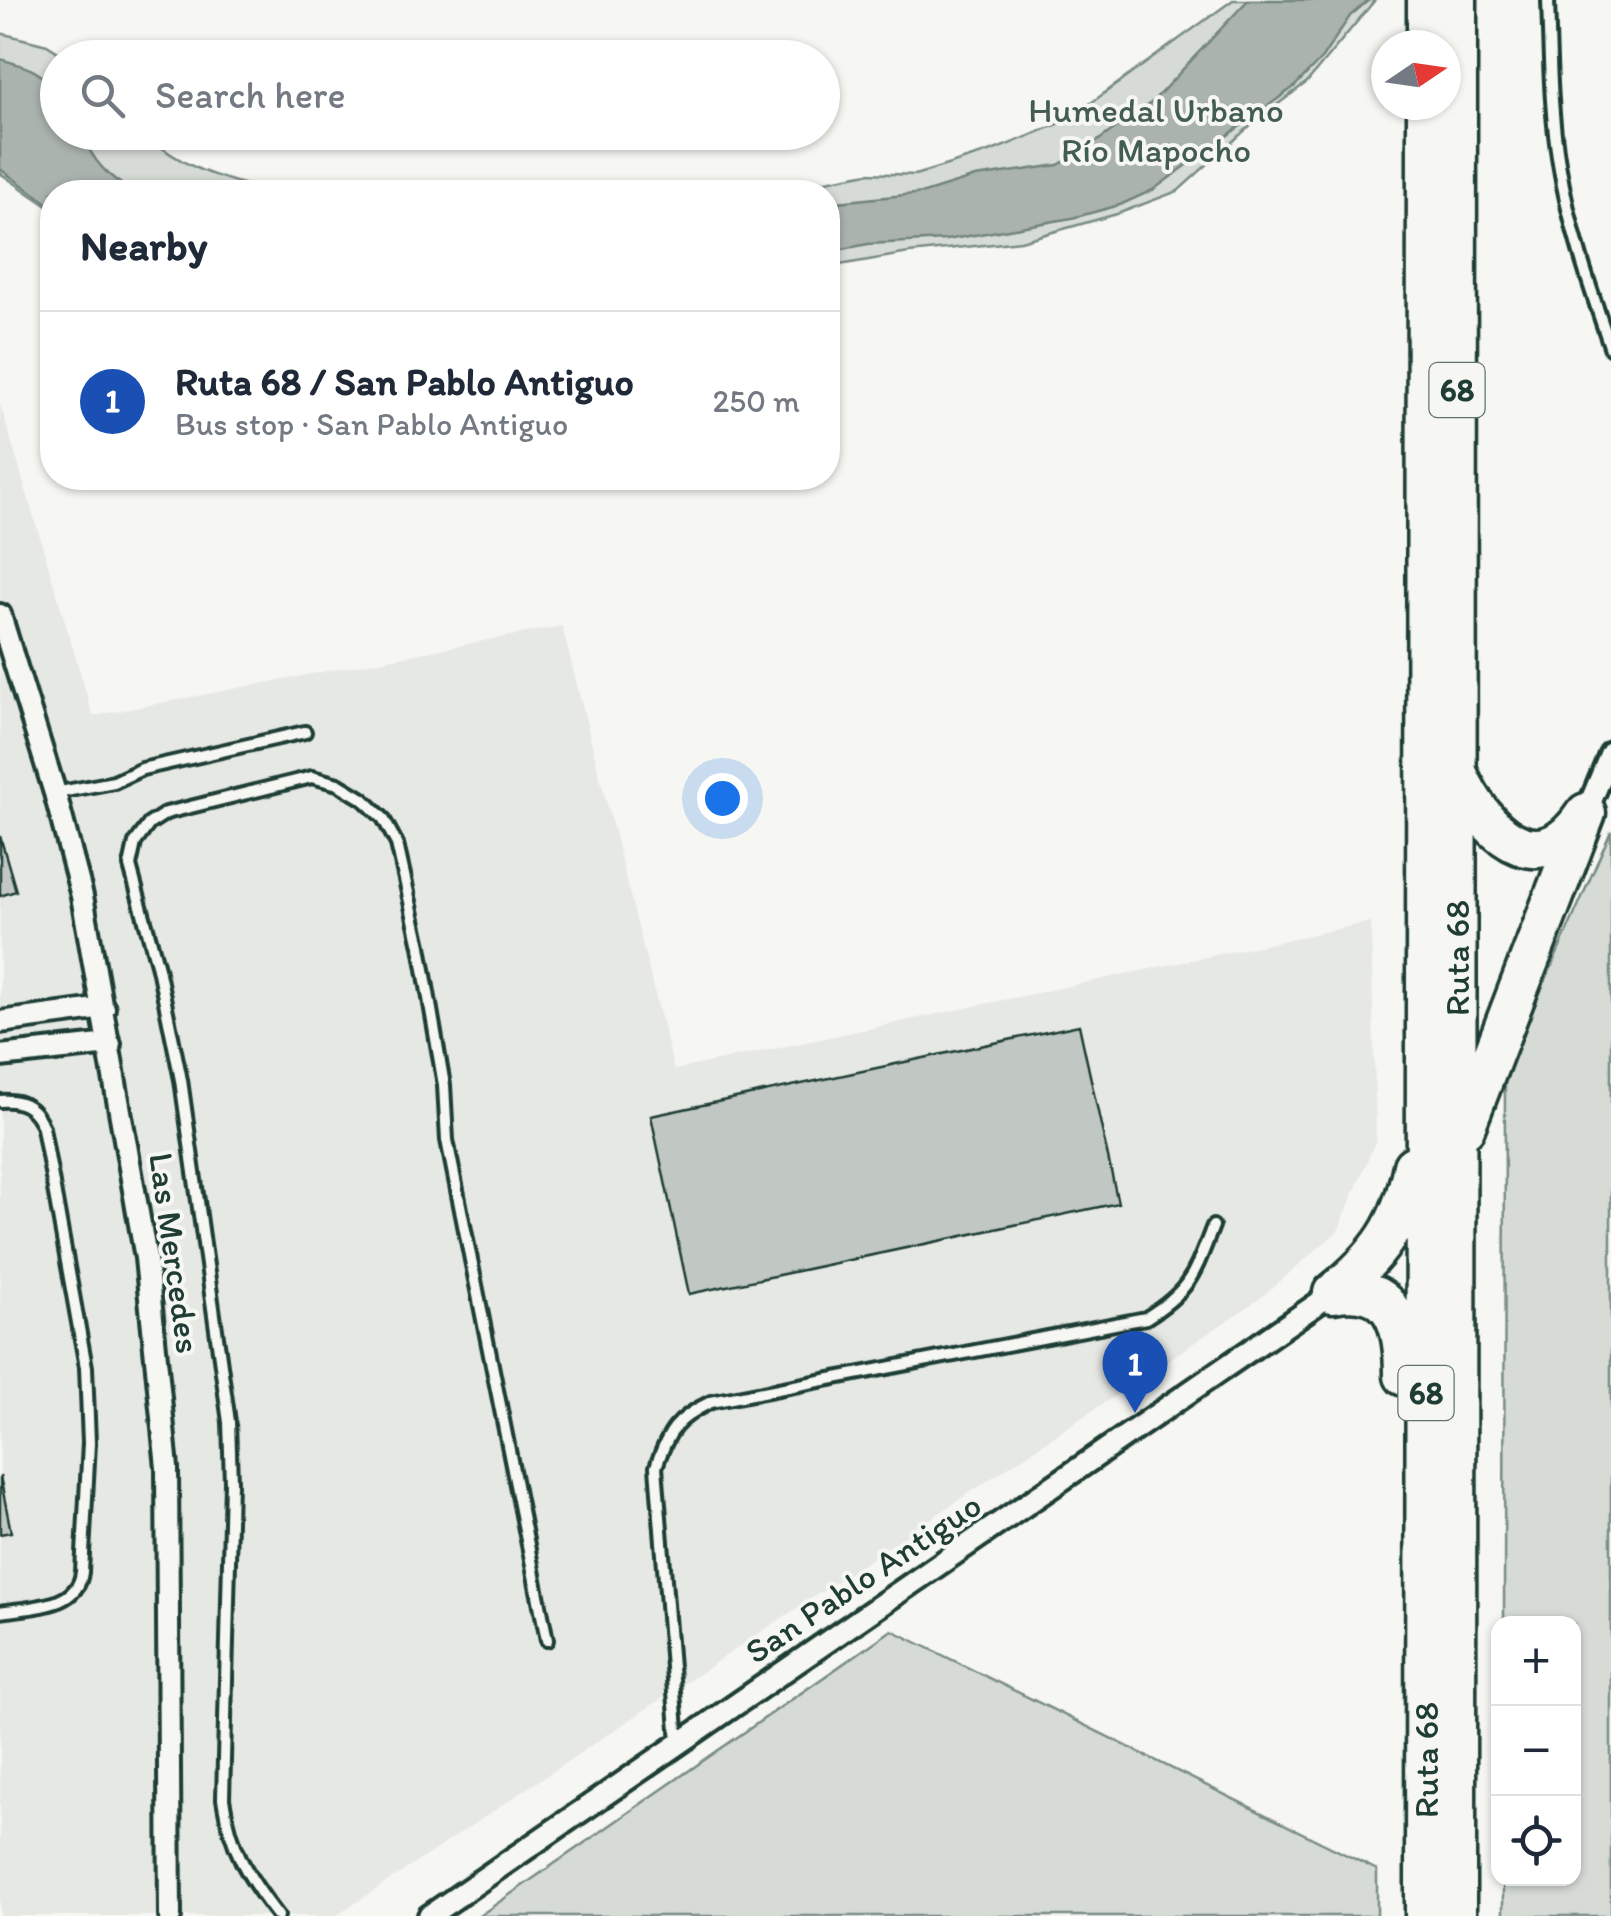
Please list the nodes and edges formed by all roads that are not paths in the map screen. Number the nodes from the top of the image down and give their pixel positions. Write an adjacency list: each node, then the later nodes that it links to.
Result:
1 (1427, 0): 4 (highway)
2 (1458, 0): 10 (highway, Ruta 68 / 68)
3 (1548, 0): 6 (lane)
4 (1427, 30)
5 (1427, 120): 17 (highway, Ruta 68 / 68)
6 (1611, 349)
7 (0, 615): 11 (street, Las Mercedes)
8 (305, 732): 11 (lane)
9 (1611, 753): 12 (street)
10 (1457, 772): 12 (highway); 19 (highway, Ruta 68 / 68)
11 (56, 793): 13 (street, Las Mercedes)
12 (1598, 794): 19 (highway)
13 (104, 1008): 14 (street); 15 (street, Las Mercedes)
14 (0, 1022)
15 (110, 1044): 16 (street); 26 (street, Las Mercedes)
16 (0, 1056)
17 (1426, 1099): 21 (highway); 24 (highway, Ruta 68 / 68)
18 (0, 1101): 22 (lane)
19 (1458, 1150): 24 (highway, Ruta 68 / 68)
20 (1213, 1226): 25 (lane)
21 (1333, 1293): 24 (highway); 25 (street, San Pablo Antiguo)
22 (0, 1612)
23 (547, 1640): 27 (lane)
24 (1442, 1683): 29 (highway, Ruta 68 / 68); 30 (highway, Ruta 68 / 68); 31 (highway)
25 (678, 1743): 28 (street, San Pablo Antiguo)
26 (170, 1916)
27 (278, 1916)
28 (429, 1916)
29 (1425, 1916)
30 (1456, 1916)
31 (1479, 1916)

